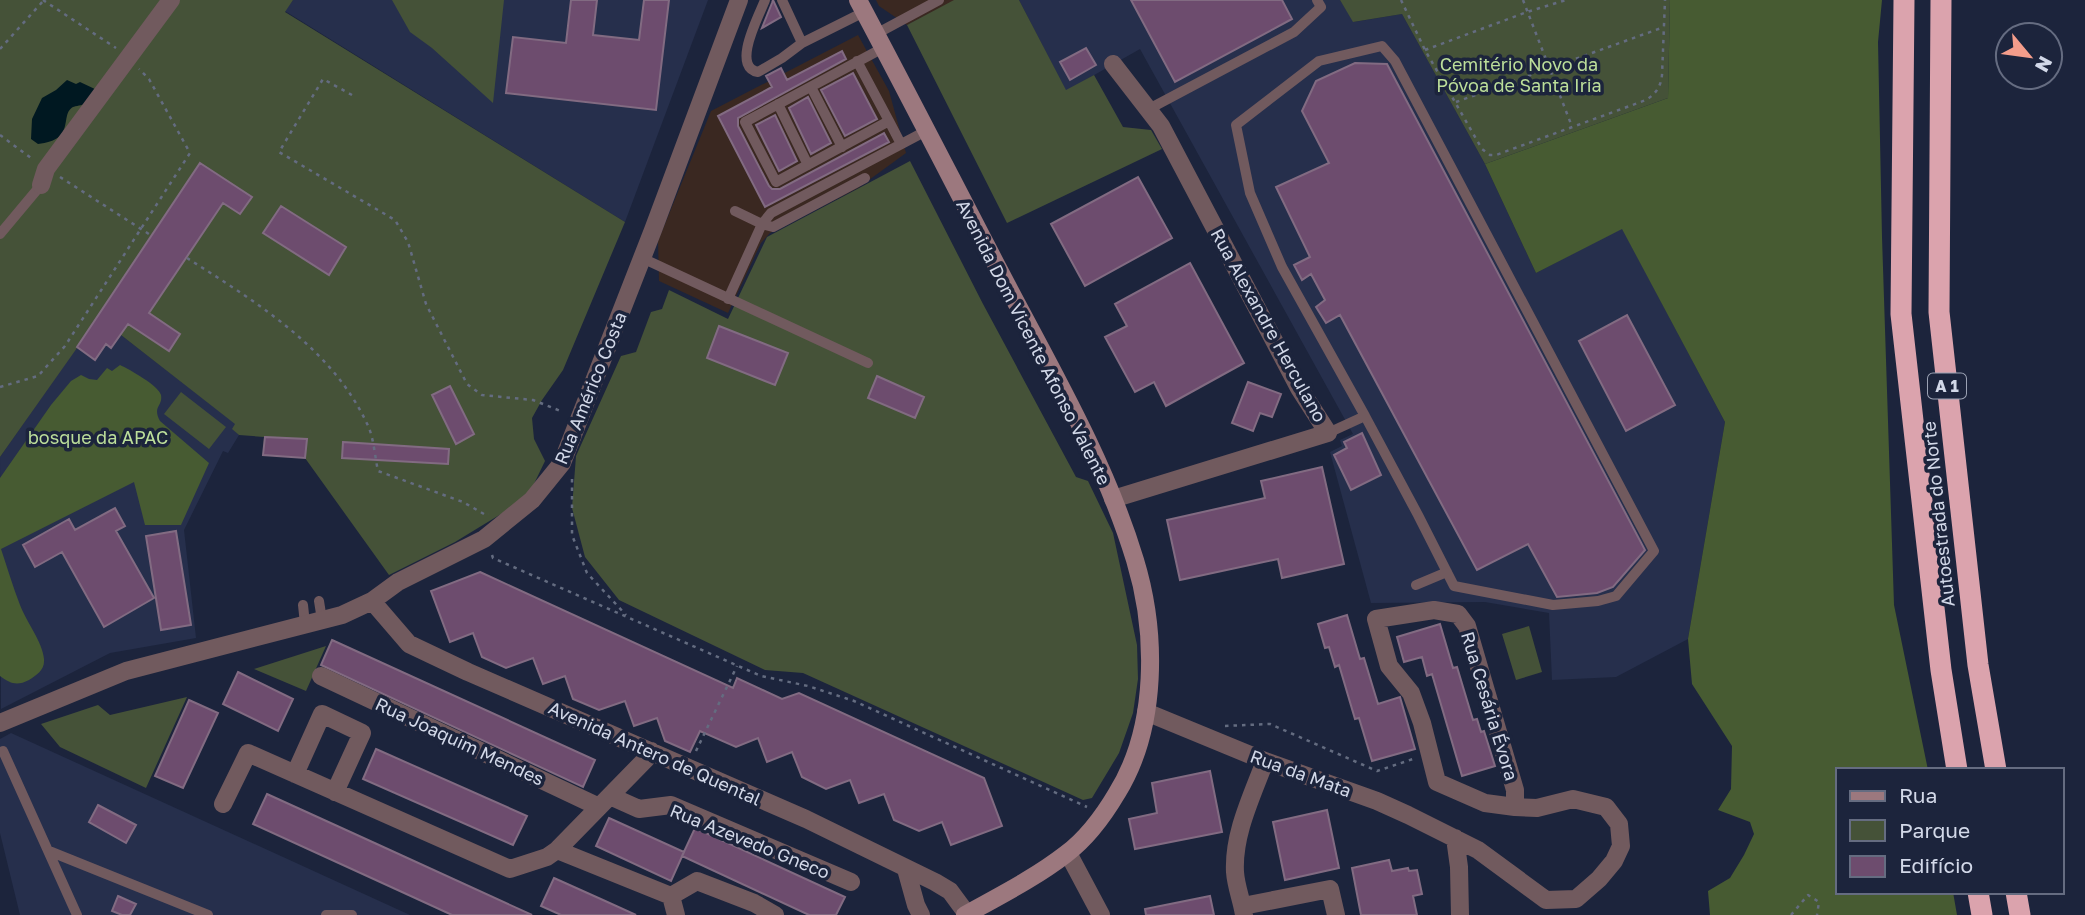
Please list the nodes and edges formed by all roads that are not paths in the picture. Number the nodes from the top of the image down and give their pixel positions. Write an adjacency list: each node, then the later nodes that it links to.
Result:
1 (171, 0): 22 (street)
2 (739, 0): 27 (street, Rua Américo Costa)
3 (765, 0): 11 (lane)
4 (782, 0): 11 (lane)
5 (939, 0): 10 (lane)
6 (1317, 0): 16 (lane)
7 (1904, 0): 45 (highway, Autoestrada do Norte / A 1)
8 (1941, 0): 46 (highway, Autoestrada do Norte / A 1)
9 (861, 6): 10 (street, Avenida Dom Vicente Afonso Valente); 11 (lane)
10 (879, 41): 12 (lane); 18 (street, Avenida Dom Vicente Afonso Valente)
11 (802, 43)
12 (858, 61): 14 (lane); 17 (lane)
13 (1113, 64): 16 (street, Rua Alexandre Herculano)
14 (811, 87): 15 (lane); 20 (lane)
15 (778, 104): 21 (lane); 21 (lane)
16 (1147, 110): 31 (street, Rua Alexandre Herculano)
17 (889, 121): 19 (lane); 20 (lane)
18 (926, 131): 19 (lane); 32 (street, Avenida Dom Vicente Afonso Valente)
19 (901, 144): 25 (lane)
20 (842, 147): 21 (lane)
21 (808, 165)
22 (43, 177): 26 (lane)
23 (865, 178): 25 (lane)
24 (735, 211): 25 (lane)
25 (762, 224): 28 (lane)
26 (0, 234)
27 (642, 258): 28 (lane); 36 (street, Rua Américo Costa)
28 (728, 299): 29 (lane)
29 (868, 363)
30 (1365, 416): 31 (lane); 33 (lane); 33 (lane)
31 (1328, 432): 32 (street, Rua Alexandre Herculano)
32 (1113, 499): 40 (street, Avenida Dom Vicente Afonso Valente)
33 (1447, 572): 34 (lane)
34 (1416, 585)
35 (318, 601): 38 (lane)
36 (372, 601): 38 (street, Rua Américo Costa); 43 (street, Avenida Antero de Quental)
37 (303, 605): 38 (lane)
38 (313, 622): 41 (street, Rua Américo Costa)
39 (321, 676): 49 (street, Rua Joaquim Mendes)
40 (1146, 712): 44 (street, Rua da Mata); 55 (street, Avenida Dom Vicente Afonso Valente)
41 (0, 723)
42 (3, 751): 54 (lane)
43 (651, 751): 49 (street); 56 (street, Avenida Antero de Quental)
44 (1265, 761): 52 (street, Rua da Mata); 61 (street)
45 (1957, 768)
46 (1996, 768)
47 (295, 774): 48 (street); 48 (street); 50 (street)
48 (335, 792): 53 (street)
49 (604, 801): 53 (street); 57 (street, Rua Azevedo Gneco)
50 (223, 804)
51 (1515, 807): 51 (street, Rua Cesária Évora); 52 (street, Rua da Mata)
52 (1455, 838): 72 (street)
53 (557, 850): 60 (street)
54 (49, 851): 63 (lane); 64 (lane)
55 (1068, 853): 62 (street, Avenida Dom Vicente Afonso Valente); 70 (street)
56 (906, 869): 62 (street, Avenida Antero de Quental); 69 (street)
57 (851, 882)
58 (1978, 894): 73 (highway)
59 (2016, 894): 74 (highway)
60 (671, 897): 67 (street); 68 (street)
61 (1243, 910): 71 (street)
62 (966, 914)
63 (77, 915)
64 (208, 915)
65 (326, 915): 66 (lane)
66 (352, 915)
67 (676, 915)
68 (775, 915)
69 (921, 915)
70 (1101, 915)
71 (1336, 915)
72 (1460, 915)
73 (1982, 915)
74 (2020, 915)

